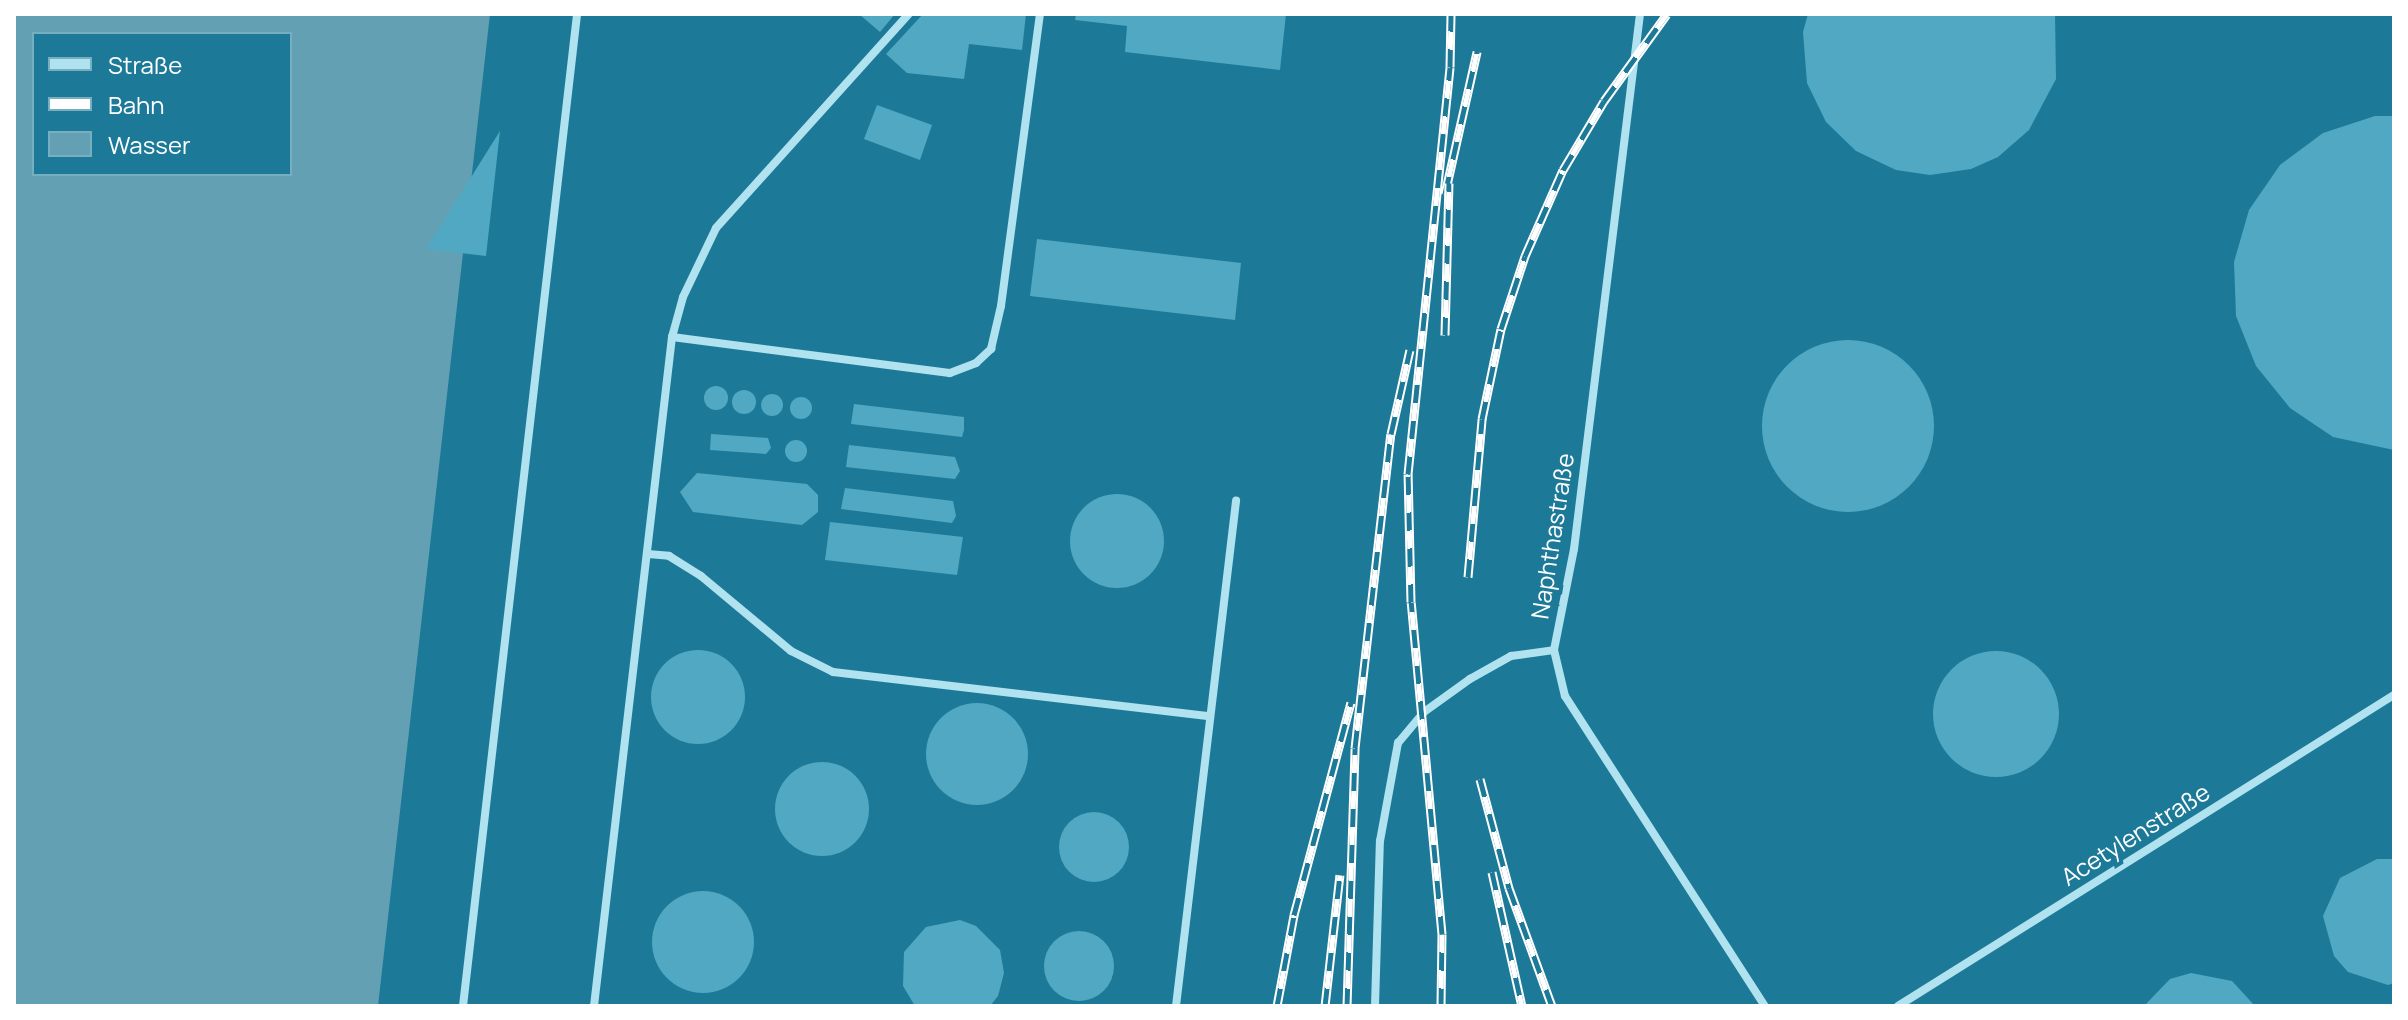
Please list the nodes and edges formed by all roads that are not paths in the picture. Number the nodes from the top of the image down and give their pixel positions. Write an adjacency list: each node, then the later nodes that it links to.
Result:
1 (577, 14): 11 (street)
2 (909, 14): 5 (street)
3 (1040, 14): 5 (street)
4 (1640, 14): 8 (street, Naphthastraße)
5 (672, 337): 7 (street)
6 (1236, 501): 10 (street)
7 (648, 554): 10 (street); 12 (street)
8 (1554, 650): 14 (street); 15 (street, Naphthastraße)
9 (2394, 695): 16 (street, Acetylenstraße)
10 (1209, 716): 13 (street)
11 (463, 1006)
12 (594, 1006)
13 (1176, 1006)
14 (1375, 1006)
15 (1765, 1006)
16 (1898, 1006)

